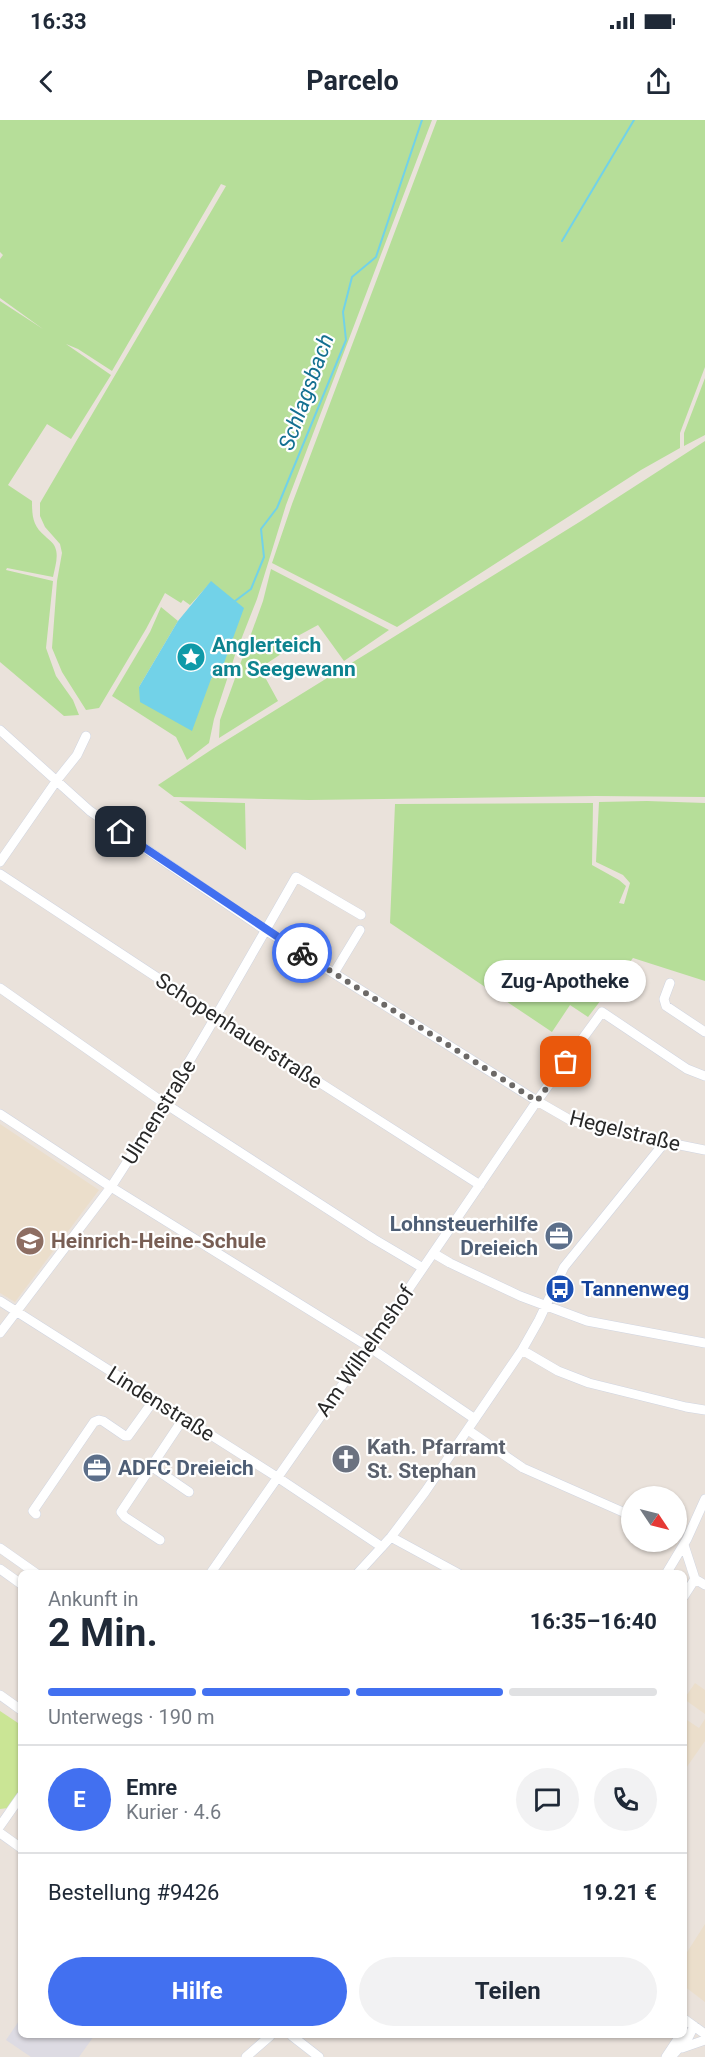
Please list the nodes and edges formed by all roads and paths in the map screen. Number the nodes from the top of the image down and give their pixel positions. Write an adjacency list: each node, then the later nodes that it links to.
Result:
1 (0, 730): 3 (street, Hegelstraße)
2 (86, 736): 3 (street)
3 (57, 780): 4 (street); 7 (street, Hegelstraße)
4 (0, 862)
5 (0, 874): 12 (street, Schopenhauerstraße)
6 (361, 915): 7 (street, Ulmenstraße)
7 (265, 930): 9 (street, Hegelstraße); 12 (street, Ulmenstraße)
8 (360, 930): 9 (street)
9 (334, 973): 15 (street, Hegelstraße)
10 (670, 983): 13 (street)
11 (0, 988): 16 (street)
12 (216, 1017): 16 (street, Ulmenstraße); 20 (street, Schopenhauerstraße)
13 (705, 1032)
14 (705, 1076): 15 (street, Am Wilhelmshof)
15 (537, 1101): 18 (street, Hegelstraße); 20 (street, Am Wilhelmshof)
16 (164, 1103): 21 (street, Ulmenstraße); 23 (street)
17 (0, 1114): 21 (street)
18 (665, 1142): 19 (street, Hegelstraße); 25 (street)
19 (705, 1150)
20 (480, 1185): 22 (street, Am Wilhelmshof)
21 (111, 1187): 26 (street, Ulmenstraße); 29 (street)
22 (433, 1253): 23 (street, Am Wilhelmshof); 25 (street)
23 (423, 1268): 29 (street, Am Wilhelmshof)
24 (0, 1301): 26 (street, Lindenstraße)
25 (546, 1306): 28 (street); 30 (street)
26 (16, 1311): 27 (street, Ulmenstraße); 31 (street, Lindenstraße)
27 (0, 1333)
28 (705, 1343)
29 (369, 1347): 34 (street); 37 (street, Am Wilhelmshof)
30 (522, 1350): 32 (street); 34 (street)
31 (154, 1400): 33 (street, Lindenstraße); 41 (street)
32 (705, 1410)
33 (183, 1419): 36 (street); 37 (street, Lindenstraße)
34 (475, 1419): 35 (street)
35 (468, 1430): 40 (street); 43 (street)
36 (151, 1466): 38 (street); 44 (street)
37 (277, 1477): 45 (street, Lindenstraße); 51 (street, Am Wilhelmshof)
38 (189, 1492)
39 (705, 1499): 42 (street)
40 (621, 1511)
41 (36, 1514)
42 (687, 1531)
43 (392, 1537): 45 (street); 53 (street)
44 (160, 1540)
45 (382, 1547): 52 (street)
46 (0, 1548): 50 (street)
47 (676, 1552): 54 (street)
48 (684, 1552): 55 (street)
49 (0, 1569): 56 (street)
50 (31, 1570)
51 (213, 1570)
52 (361, 1570)
53 (452, 1570)
54 (668, 1570)
55 (695, 1579): 57 (street); 58 (street)
56 (18, 1582)
57 (705, 1585)
58 (687, 1591)
59 (0, 1695): 60 (street)
60 (18, 1708)
61 (18, 1800): 62 (street)
62 (0, 1826)
63 (0, 1833): 64 (street)
64 (18, 1846)
65 (687, 2021): 66 (street)
66 (693, 2026): 67 (street); 68 (street); 69 (street)
67 (687, 2029)
68 (687, 2034)
69 (705, 2034)
70 (268, 2038): 74 (street)
71 (295, 2038): 75 (street)
72 (675, 2039): 73 (street); 76 (street)
73 (705, 2040)
74 (246, 2057)
75 (319, 2057)
76 (668, 2057)

